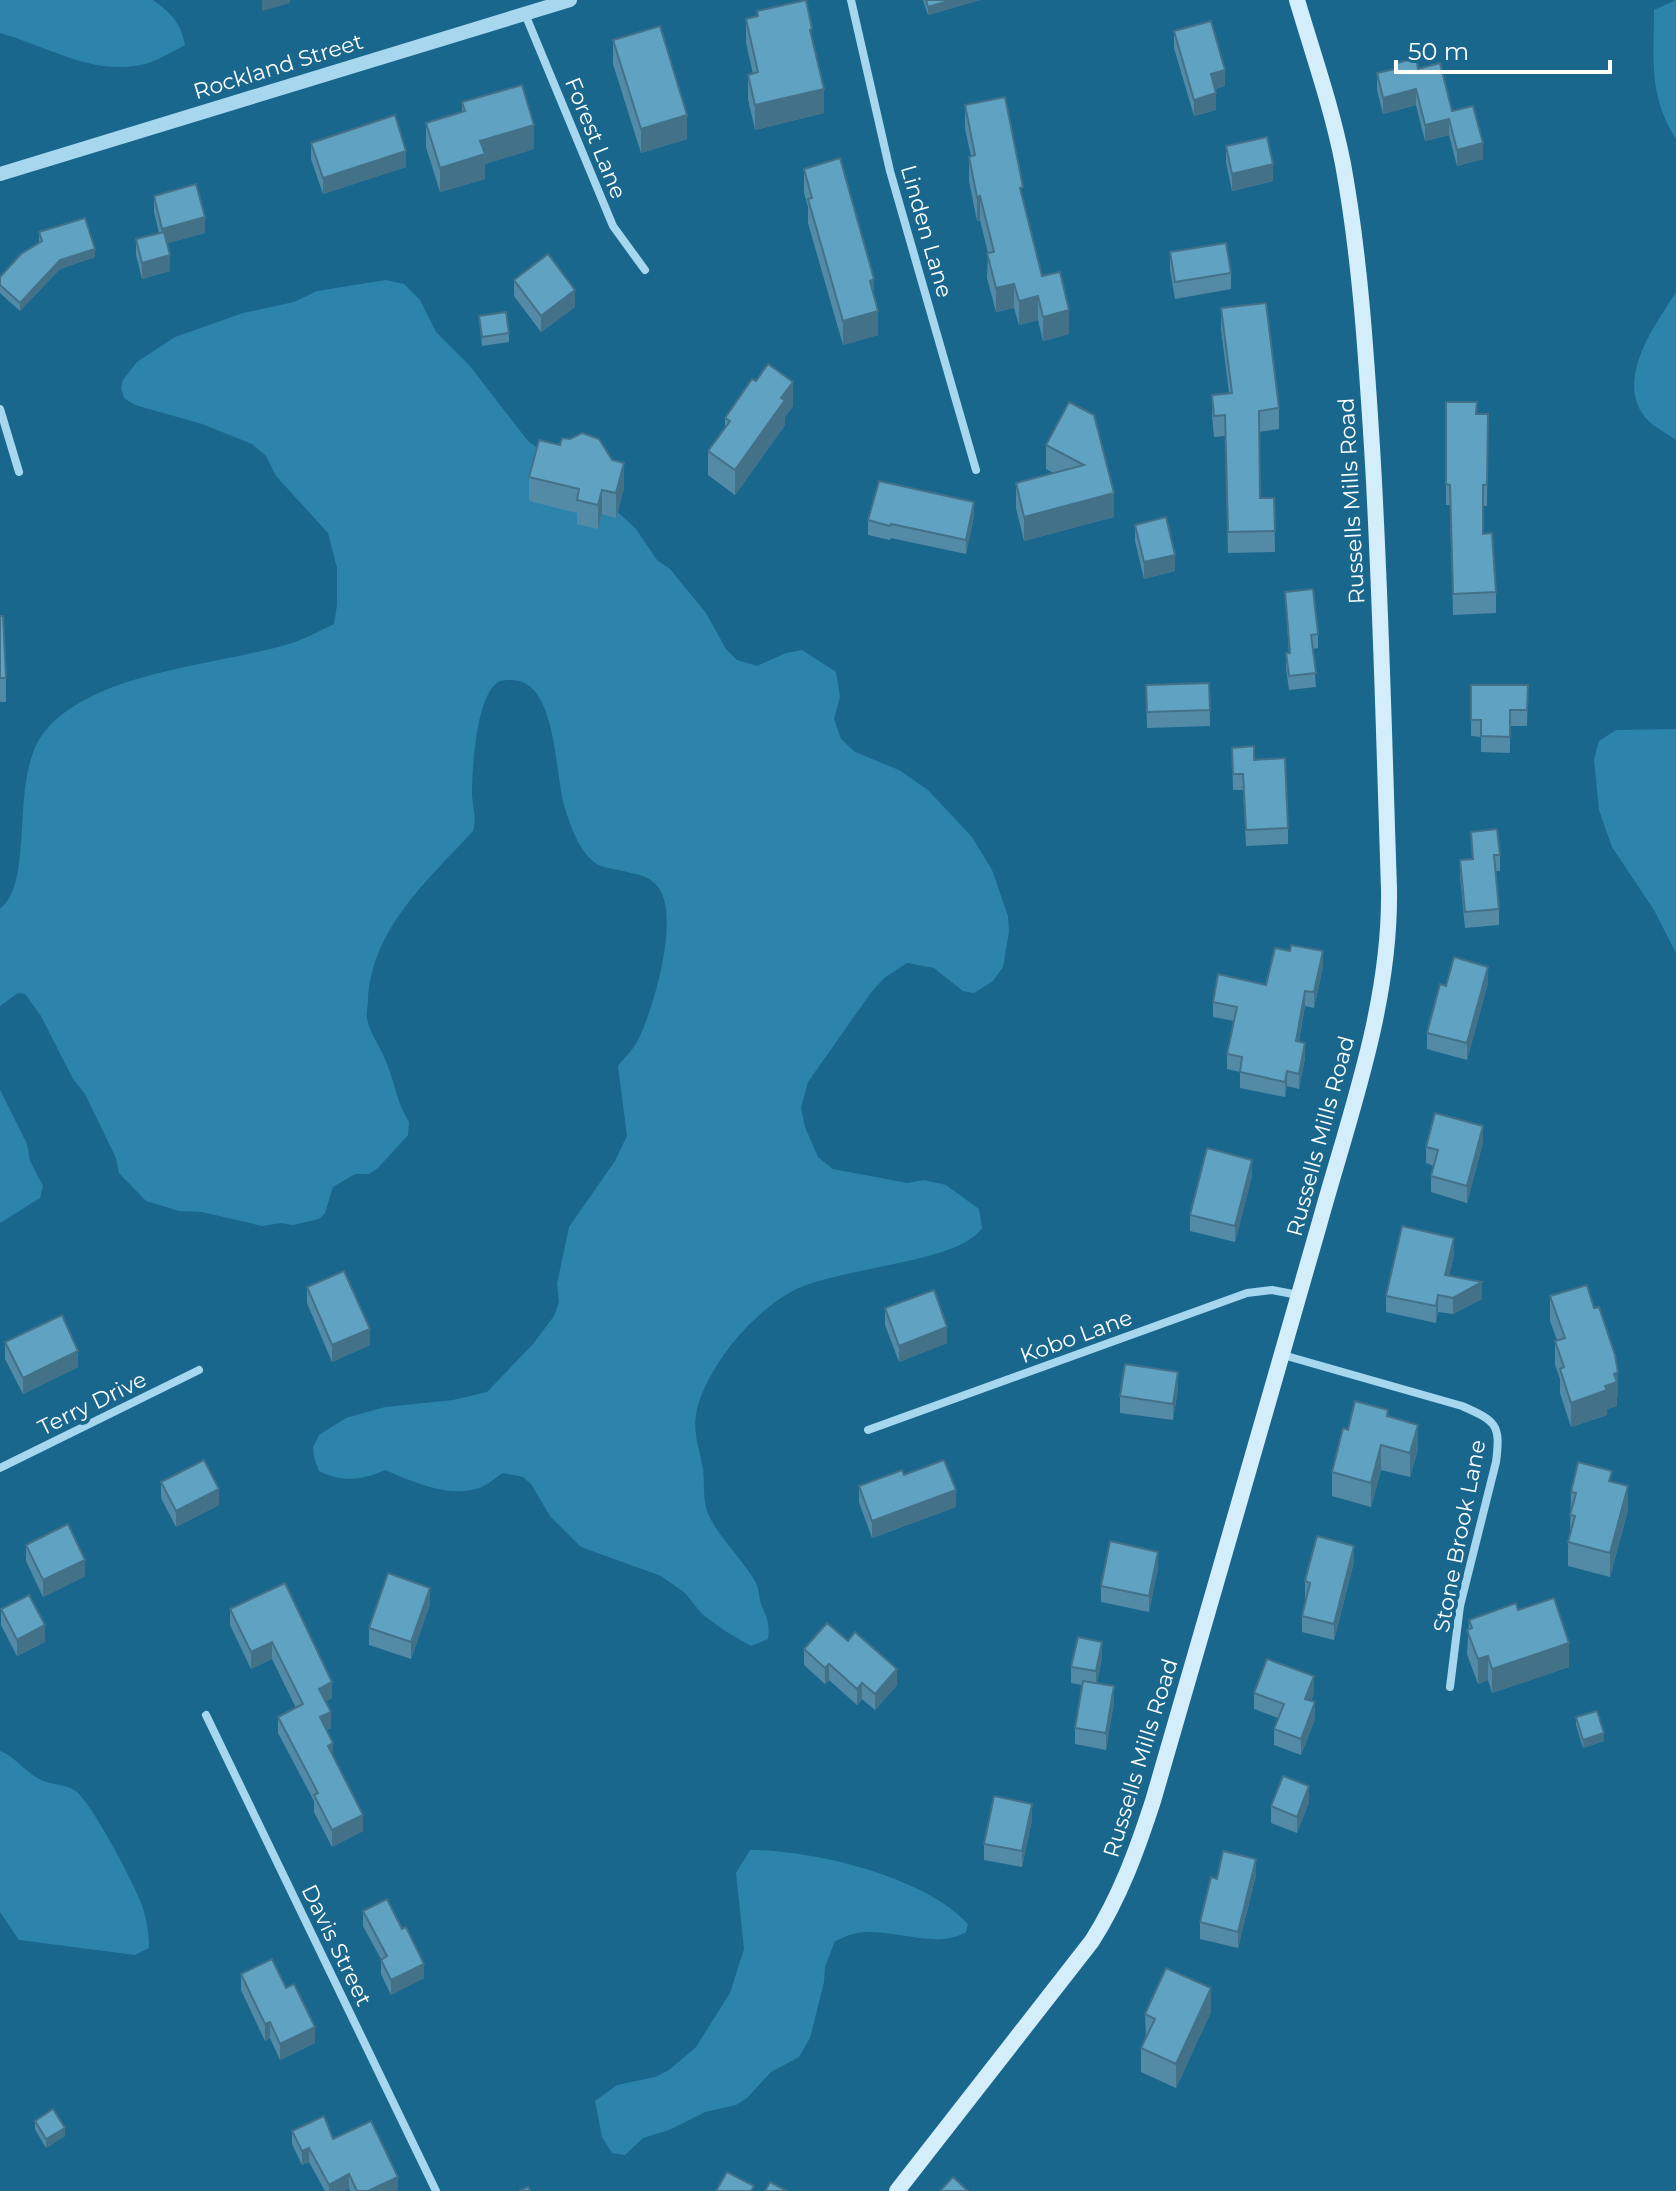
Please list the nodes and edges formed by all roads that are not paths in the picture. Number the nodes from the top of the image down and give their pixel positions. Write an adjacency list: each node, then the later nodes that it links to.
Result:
1 (570, 0): 4 (street, Rockland Street)
2 (851, 0): 8 (street, Linden Lane)
3 (1297, 0): 10 (main road, Russells Mills Road)
4 (525, 14): 5 (street, Rockland Street); 6 (street, Forest Lane)
5 (0, 174)
6 (645, 270)
7 (0, 409): 9 (street)
8 (976, 470)
9 (19, 472)
10 (1299, 1295): 11 (main road, Russells Mills Road); 13 (street, Kobo Lane)
11 (1282, 1355): 15 (street, Stone Brook Lane); 18 (main road, Russells Mills Road)
12 (199, 1370): 14 (street, Terry Drive)
13 (868, 1430)
14 (0, 1468)
15 (1450, 1687)
16 (206, 1715): 17 (street, Davis Street)
17 (436, 2191)
18 (897, 2191)

